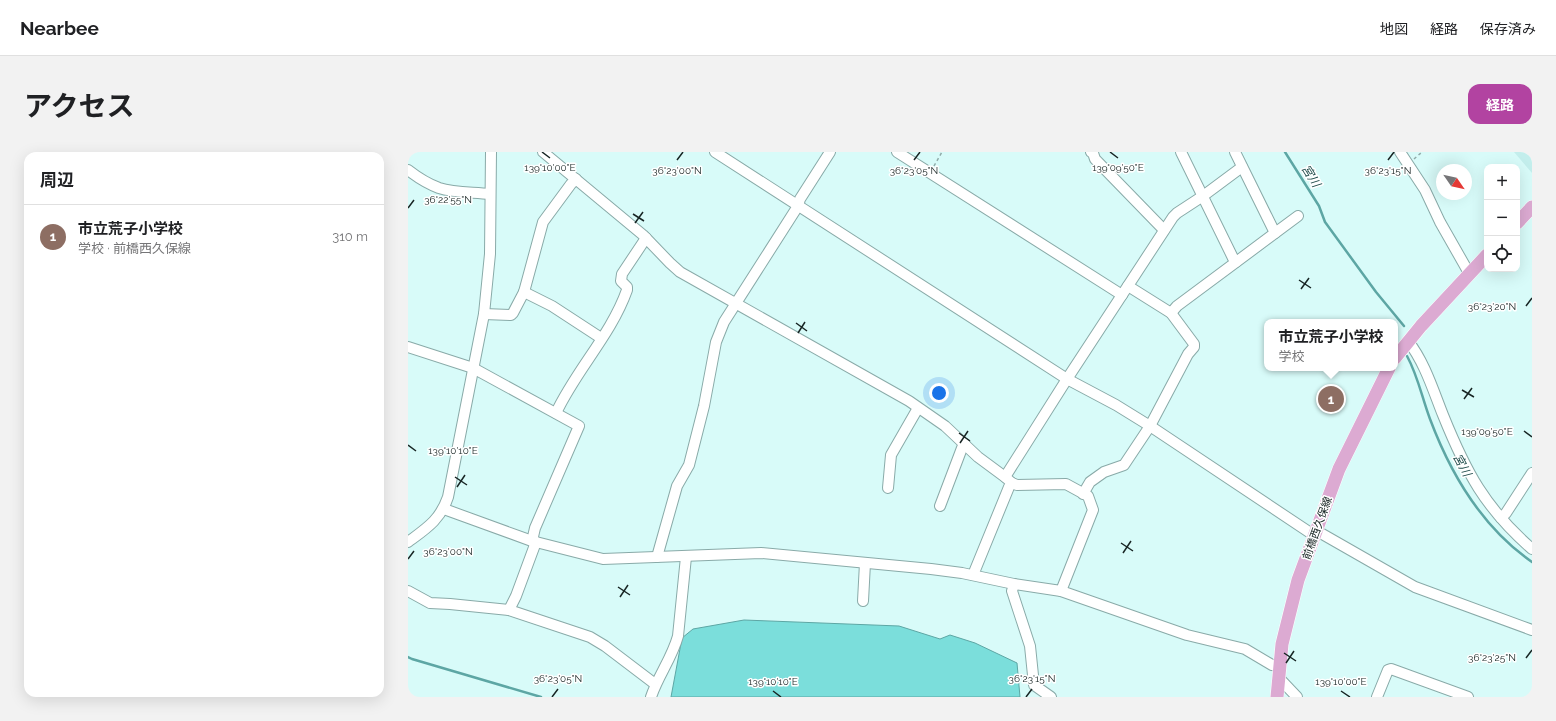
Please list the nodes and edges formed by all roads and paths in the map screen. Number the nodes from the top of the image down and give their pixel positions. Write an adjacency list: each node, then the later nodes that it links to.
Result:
1 (492, 152): 15 (street)
2 (543, 152): 14 (street)
3 (715, 152): 17 (street)
4 (830, 152): 17 (street)
5 (897, 152): 13 (street)
6 (942, 152): 13 (path)
7 (1092, 152): 21 (street)
8 (1182, 152): 16 (street)
9 (1235, 152): 11 (street)
10 (1400, 152): 26 (street)
11 (1242, 167): 16 (street); 22 (street)
12 (408, 170): 15 (street)
13 (930, 172): 29 (street)
14 (576, 179): 23 (street); 28 (street)
15 (490, 194): 32 (street)
16 (1203, 196): 21 (street); 25 (street)
17 (798, 206): 30 (street); 39 (street)
18 (1530, 212): 20 (main road)
19 (1298, 216): 22 (street)
20 (1520, 220)
21 (1164, 230): 27 (street)
22 (1275, 233): 25 (street)
23 (646, 238): 30 (street); 33 (street)
24 (1484, 258): 26 (main road)
25 (1236, 262): 31 (street)
26 (1470, 273): 34 (main road)
27 (1128, 286): 29 (street); 31 (street)
28 (524, 292): 32 (street); 33 (street)
29 (1122, 295): 39 (street)
30 (735, 302): 40 (street); 56 (street)
31 (1171, 313): 42 (street)
32 (484, 314): 37 (street)
33 (601, 338): 41 (street)
34 (1408, 341): 36 (main road); 50 (street)
35 (408, 347): 37 (street)
36 (1398, 354)
37 (474, 368): 41 (street); 49 (street)
38 (1388, 371): 51 (main road, 前橋西久保線)
39 (1067, 378): 42 (street); 45 (street)
40 (918, 408): 43 (street); 46 (street)
41 (556, 413): 52 (street)
42 (1150, 426): 47 (street); 51 (street)
43 (966, 444): 45 (street); 48 (street)
44 (1532, 473): 50 (street)
45 (1008, 480): 47 (street); 58 (street)
46 (888, 488)
47 (1083, 494): 61 (street)
48 (940, 506)
49 (444, 509): 52 (street); 53 (street)
50 (1501, 518): 54 (street)
51 (1316, 533): 64 (street); 65 (main road, 前橋西久保線)
52 (534, 541): 56 (street); 63 (street)
53 (408, 542)
54 (1532, 549)
55 (686, 556): 56 (street); 57 (street); 66 (street)
56 (657, 557)
57 (865, 563): 58 (street); 62 (street)
58 (973, 575): 59 (street)
59 (1014, 584): 61 (street); 67 (street)
60 (408, 591): 63 (street)
61 (1061, 591): 65 (street)
62 (863, 601)
63 (509, 610): 66 (street)
64 (1532, 630)
65 (1278, 671): 69 (main road, 前橋西久保線); 70 (street)
66 (655, 684): 68 (street)
67 (1046, 696)
68 (651, 697)
69 (1277, 697)
70 (1297, 697)
71 (1377, 697): 72 (street)
72 (1468, 697)

